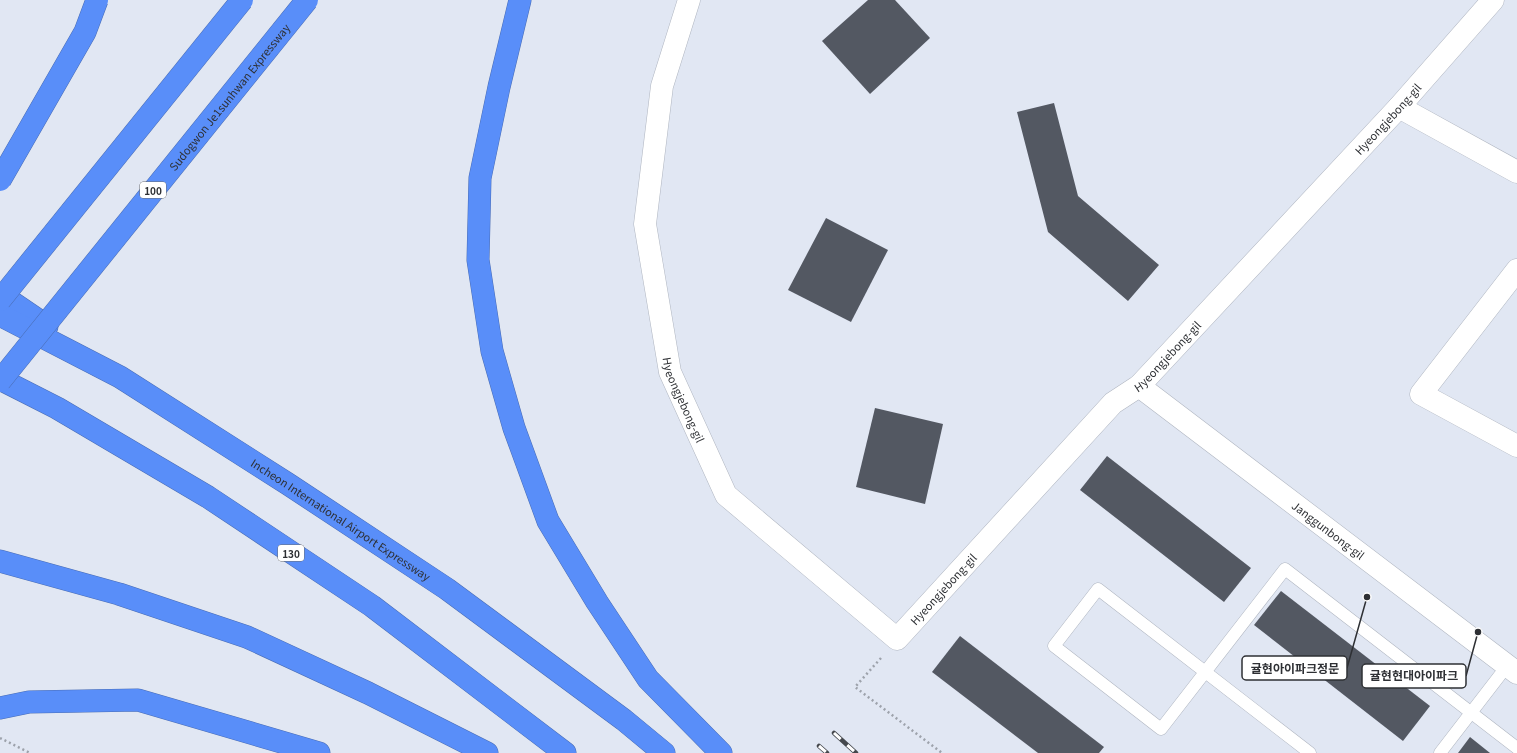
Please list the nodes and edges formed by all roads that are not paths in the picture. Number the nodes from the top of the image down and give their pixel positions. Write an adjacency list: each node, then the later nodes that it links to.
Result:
1 (97, 0): 9 (highway, bridge)
2 (242, 0): 12 (highway, bridge)
3 (307, 0): 15 (highway, Sudogwon Je1sunhwan Expressway / 100, bridge)
4 (520, 0): 28 (highway)
5 (689, 0): 16 (street, Hyeongjebong-gil)
6 (1493, 0): 7 (street, Hyeongjebong-gil)
7 (1399, 107): 8 (street); 16 (street, Hyeongjebong-gil)
8 (1517, 172)
9 (0, 180)
10 (1517, 270): 17 (street)
11 (0, 294): 14 (highway)
12 (0, 300)
13 (0, 315): 14 (highway, Incheon International Airport Expressway)
14 (120, 377): 27 (highway, Incheon International Airport Expressway)
15 (0, 380): 26 (highway, 130)
16 (1139, 386): 19 (street, Janggunbong-gil)
17 (1517, 446)
18 (0, 561): 25 (highway)
19 (1512, 670): 22 (lane)
20 (1205, 672): 20 (lane); 22 (lane); 29 (lane)
21 (0, 708): 24 (highway)
22 (1471, 712): 23 (lane); 30 (lane)
23 (1517, 748)
24 (319, 753)
25 (487, 753)
26 (564, 753)
27 (664, 753)
28 (721, 753)
29 (1310, 753)
30 (1440, 753)

